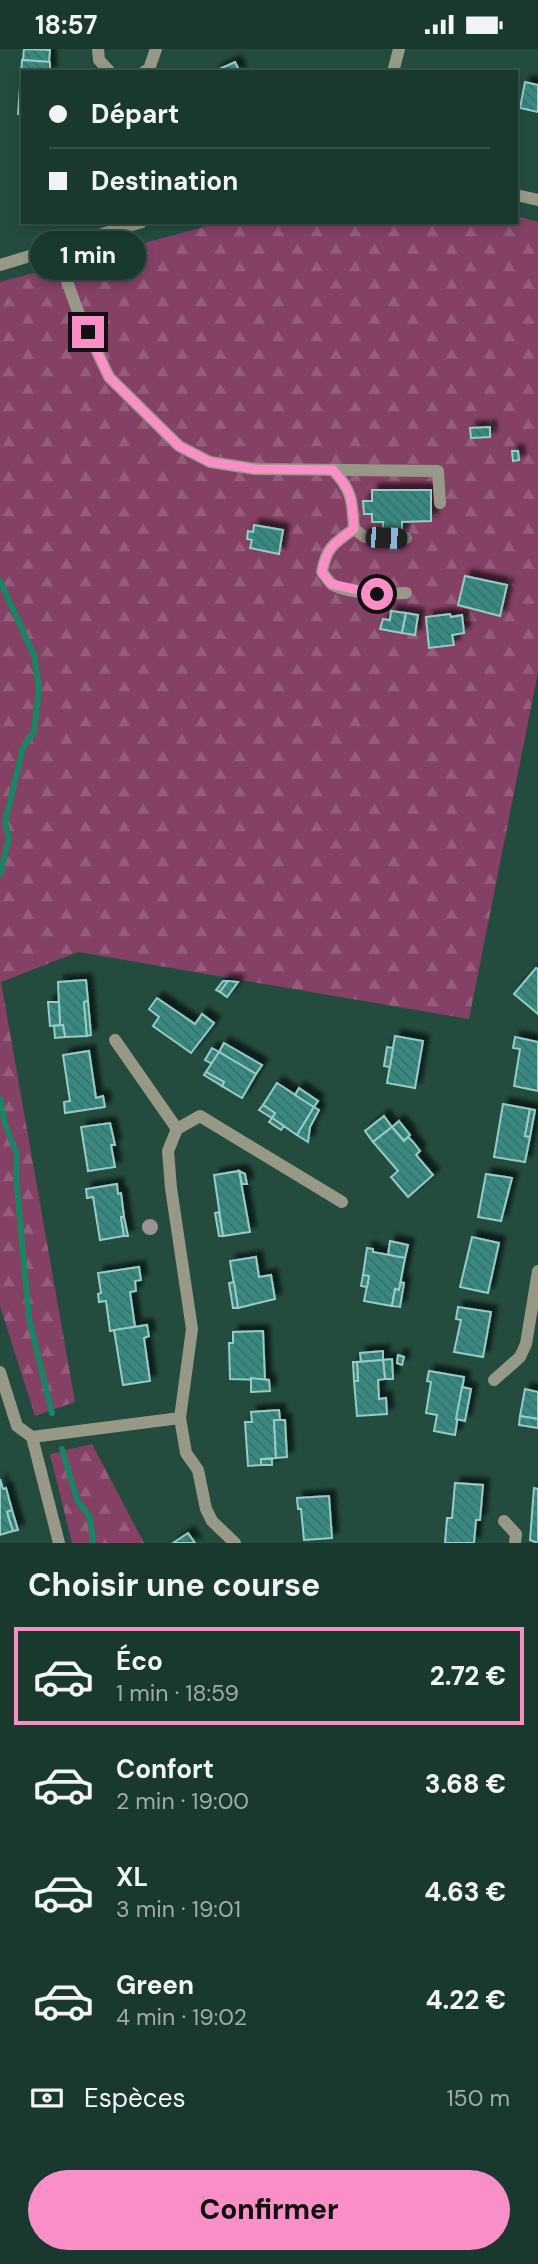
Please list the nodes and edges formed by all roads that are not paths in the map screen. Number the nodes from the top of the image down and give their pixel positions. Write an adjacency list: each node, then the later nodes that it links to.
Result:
1 (98, 49): 4 (street)
2 (156, 49): 5 (street)
3 (399, 49): 6 (street)
4 (108, 70)
5 (147, 70)
6 (394, 70)
7 (518, 195): 8 (street)
8 (538, 200)
9 (136, 224): 10 (street)
10 (55, 249): 11 (street); 12 (street)
11 (0, 265)
12 (333, 470): 13 (street); 14 (street)
13 (440, 503)
14 (354, 529): 15 (street); 16 (street)
15 (406, 538)
16 (406, 593)
17 (115, 1040): 18 (street)
18 (177, 1129): 19 (street); 24 (street)
19 (342, 1202)
20 (538, 1271): 21 (street)
21 (532, 1345): 23 (street)
22 (0, 1371): 25 (street)
23 (494, 1380)
24 (180, 1418): 25 (street); 28 (street)
25 (32, 1437): 27 (street)
26 (503, 1521): 29 (street)
27 (59, 1543)
28 (235, 1543)
29 (515, 1543)

